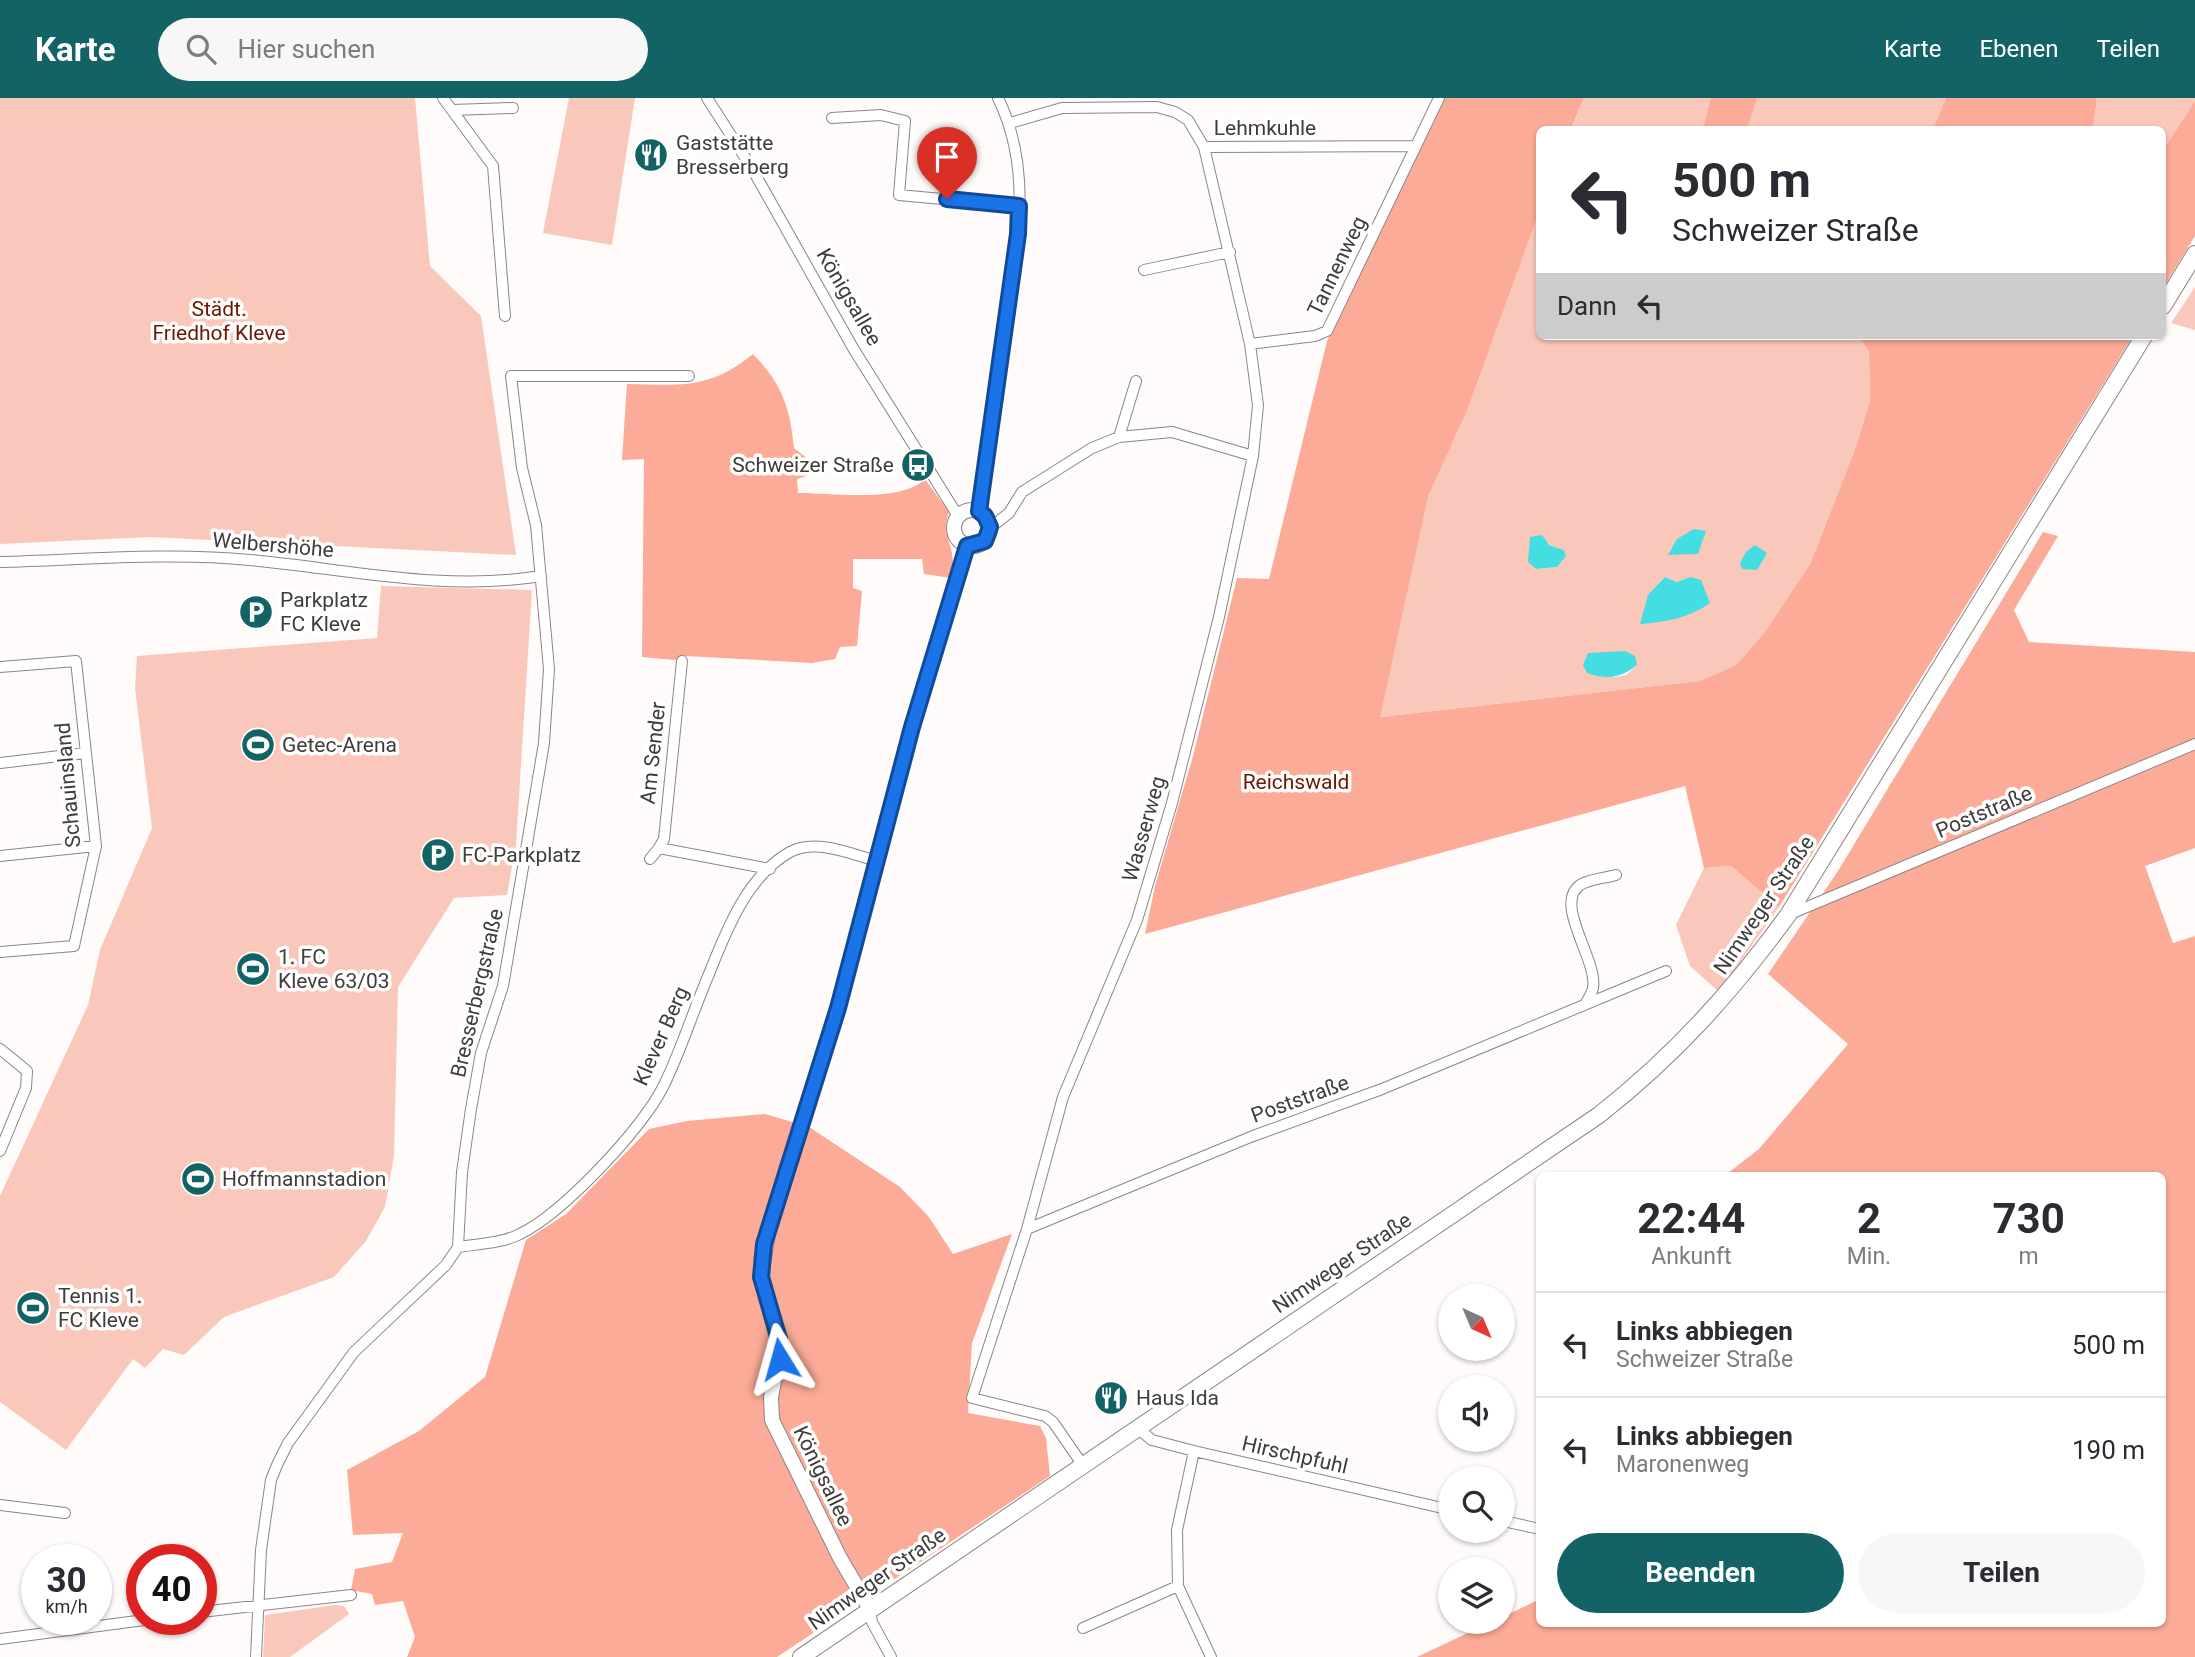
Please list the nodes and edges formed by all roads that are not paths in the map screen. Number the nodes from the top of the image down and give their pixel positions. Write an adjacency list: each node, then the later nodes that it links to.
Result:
1 (443, 98): 6 (street)
2 (707, 98): 24 (street, Königsallee)
3 (998, 98): 8 (street)
4 (1439, 98): 9 (street)
5 (513, 108): 6 (street)
6 (452, 110): 16 (street)
7 (832, 118): 11 (street)
8 (1010, 122): 10 (street, Lehmkuhle); 11 (street)
9 (1415, 146): 10 (street, Lehmkuhle); 18 (street, Tannenweg)
10 (1204, 147): 12 (street, Wasserweg)
11 (1019, 206): 23 (street)
12 (1230, 252): 14 (street); 18 (street, Wasserweg)
13 (2195, 254): 15 (main road)
14 (1144, 270)
15 (2166, 301)
16 (505, 316)
17 (2142, 340): 41 (main road, Nimweger Straße)
18 (1250, 344): 22 (street, Wasserweg)
19 (689, 376): 28 (street, Bresserbergstraße)
20 (1136, 381): 21 (street)
21 (1119, 437): 22 (street); 25 (street)
22 (1253, 456): 47 (street, Wasserweg)
23 (979, 511): 24 (street); 25 (street)
24 (958, 516): 26 (street, Königsallee)
25 (990, 527): 26 (street)
26 (967, 546): 38 (street, Königsallee)
27 (0, 562): 28 (street, Welbershöhe)
28 (541, 576): 48 (street, Bresserbergstraße)
29 (682, 661): 35 (street, Am Sender)
30 (0, 667): 32 (street, Schauinsland)
31 (2195, 744): 41 (street, Poststraße)
32 (85, 753): 33 (street); 34 (street, Schauinsland)
33 (0, 763)
34 (96, 846): 36 (street); 42 (street, Schauinsland)
35 (659, 848): 37 (street, Am Sender); 39 (street)
36 (0, 856)
37 (650, 859)
38 (877, 861): 39 (street, Klever Berg); 60 (street, Königsallee)
39 (770, 869): 48 (street, Klever Berg)
40 (1616, 875): 44 (street)
41 (1788, 915): 49 (main road, Nimweger Straße)
42 (0, 952)
43 (1666, 971): 44 (street, Poststraße)
44 (1586, 1003): 47 (street, Poststraße)
45 (0, 1049): 46 (street)
46 (0, 1152)
47 (1027, 1229): 51 (street, Wasserweg)
48 (458, 1247): 59 (street)
49 (1136, 1427): 50 (street, Hirschpfuhl); 51 (main road, Nimweger Straße)
50 (1194, 1451): 53 (street, Hirschpfuhl); 57 (street)
51 (1082, 1464): 60 (main road, Nimweger Straße)
52 (0, 1505): 54 (street)
53 (1438, 1507)
54 (65, 1513)
55 (1515, 1524): 56 (street)
56 (1536, 1528)
57 (1178, 1586): 63 (street); 68 (street)
58 (351, 1595): 59 (street)
59 (256, 1605): 61 (street); 65 (street)
60 (870, 1609): 66 (main road, Nimweger Straße); 67 (street)
61 (217, 1610)
62 (126, 1622): 64 (street)
63 (1083, 1628)
64 (0, 1639)
65 (256, 1657)
66 (801, 1657)
67 (891, 1657)
68 (1211, 1657)

